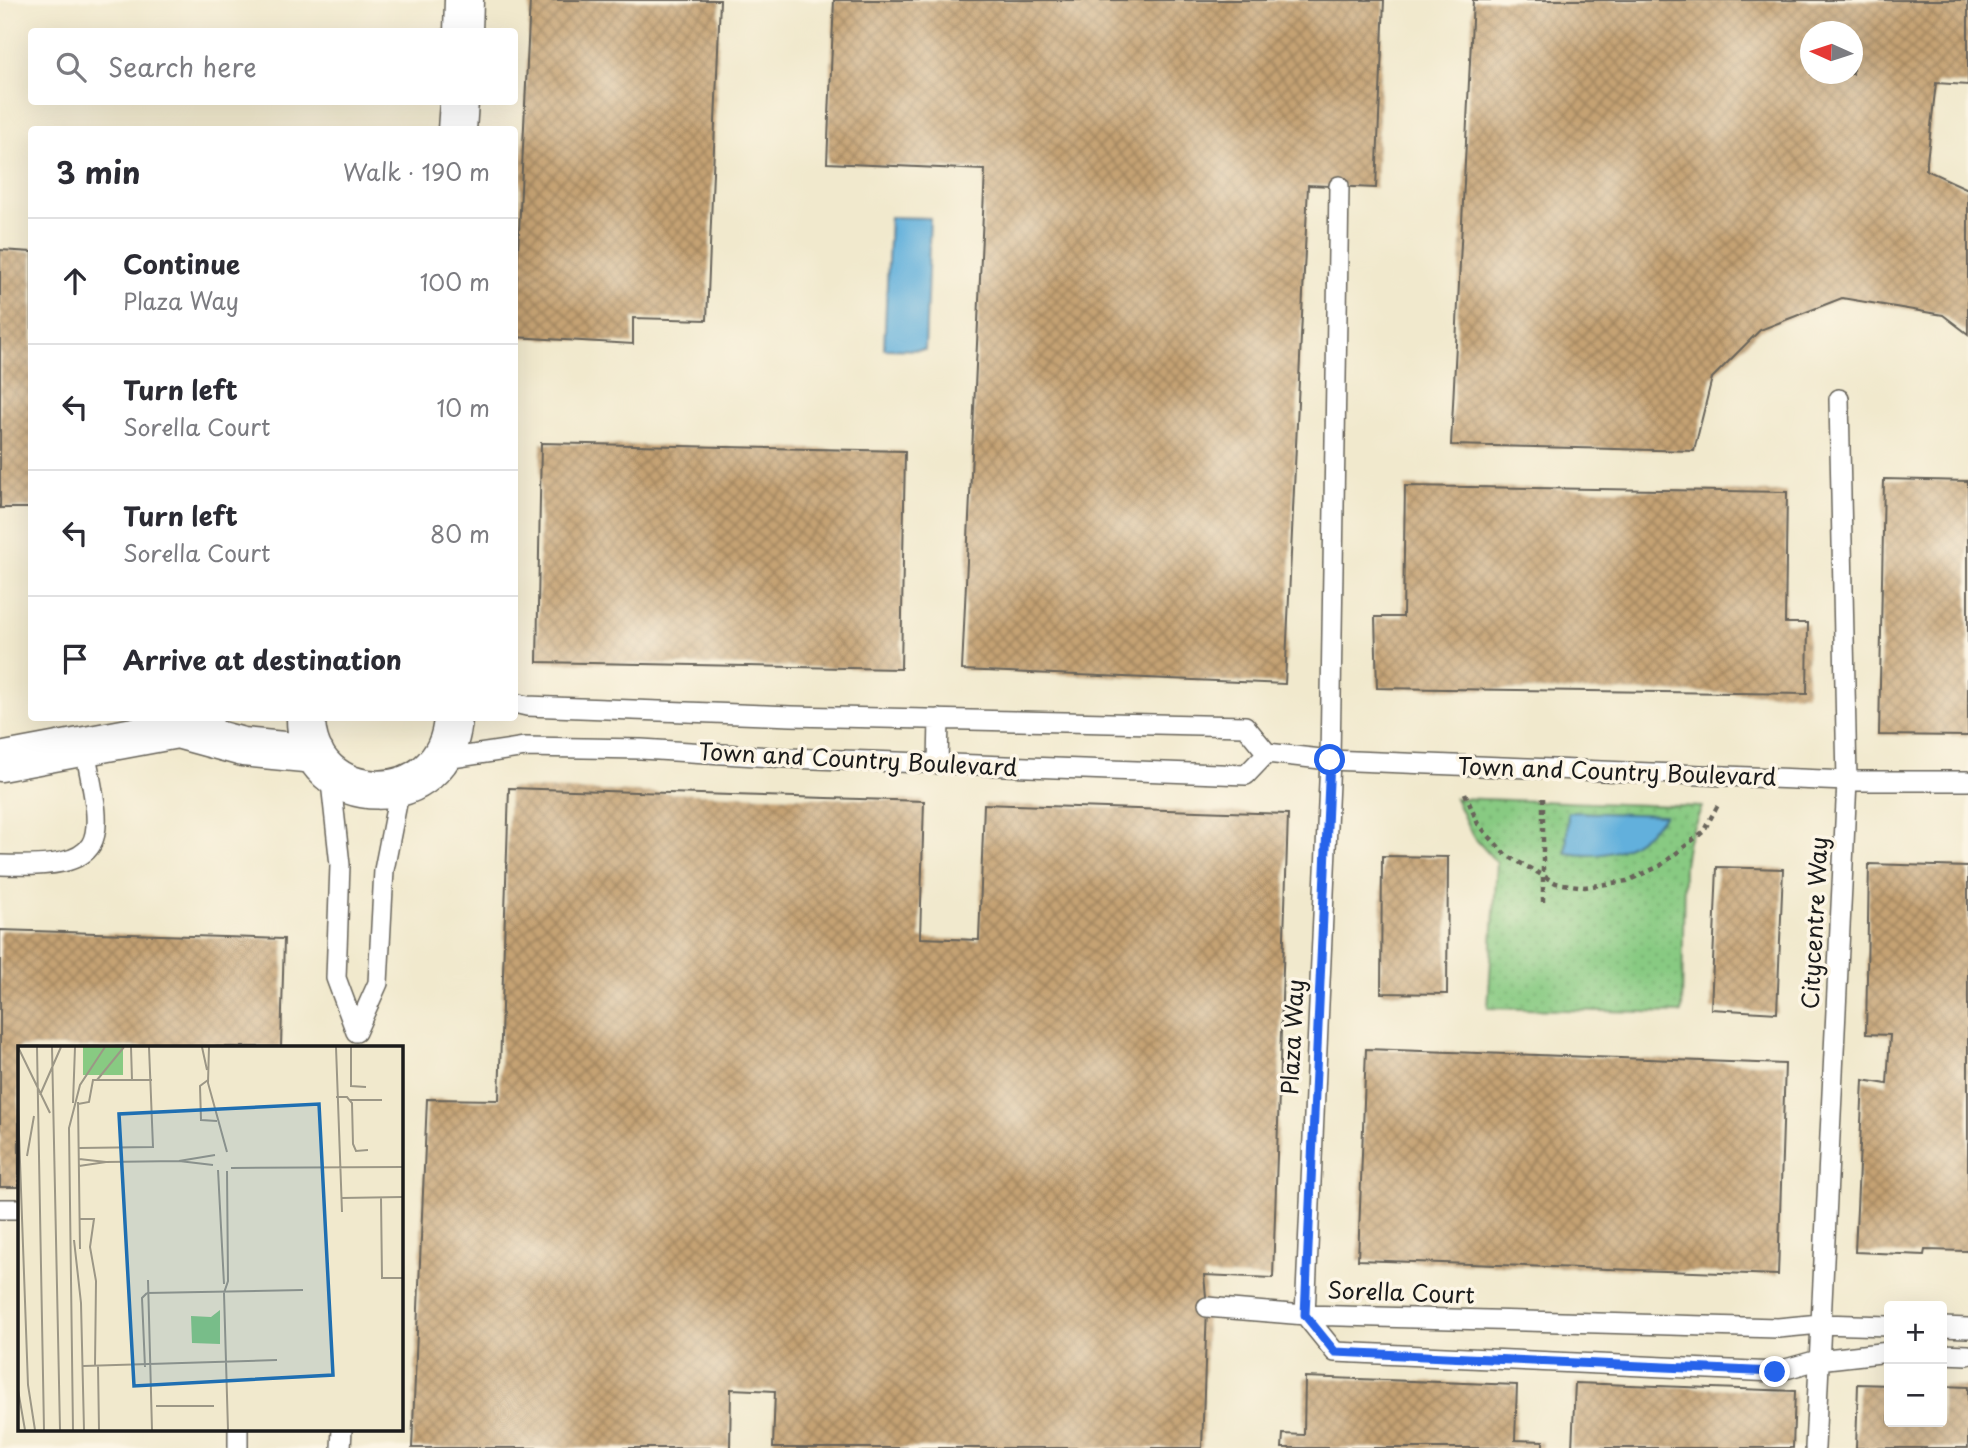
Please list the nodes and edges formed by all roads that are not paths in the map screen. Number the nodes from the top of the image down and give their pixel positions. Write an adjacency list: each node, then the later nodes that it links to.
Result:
1 (464, 0): 2 (street)
2 (463, 28)
3 (459, 105): 4 (street)
4 (457, 126)
5 (1339, 186): 15 (lane, Plaza Way)
6 (1839, 399): 18 (lane, Citycentre Way)
7 (518, 705): 8 (lane, Town and Country Boulevard)
8 (939, 719): 13 (lane, Town and Country Boulevard); 17 (lane)
9 (452, 721): 14 (street)
10 (190, 723): 11 (street); 12 (street)
11 (84, 746): 16 (street); 21 (lane)
12 (317, 748): 20 (street); 22 (lane)
13 (1267, 753): 15 (lane, Town and Country Boulevard); 17 (lane, Town and Country Boulevard)
14 (439, 760): 17 (lane, Town and Country Boulevard); 20 (street)
15 (1330, 760): 18 (lane, Town and Country Boulevard); 26 (lane, Plaza Way)
16 (0, 762)
17 (937, 764)
18 (1847, 781): 19 (lane, Town and Country Boulevard); 27 (lane, Citycentre Way)
19 (1968, 781)
20 (400, 788): 22 (lane)
21 (0, 864)
22 (356, 1039)
23 (0, 1209): 24 (lane)
24 (18, 1209)
25 (1208, 1307): 26 (lane)
26 (1305, 1315): 27 (lane, Sorella Court); 34 (lane, Sorella Court)
27 (1820, 1324): 28 (lane, Sorella Court); 34 (lane, Citycentre Way)
28 (1884, 1326)
29 (1947, 1327): 30 (lane)
30 (1968, 1328)
31 (1884, 1353): 34 (lane, Sorella Court)
32 (1947, 1354): 33 (lane)
33 (1968, 1355)
34 (1818, 1360): 39 (lane, Citycentre Way)
35 (239, 1430): 37 (lane)
36 (342, 1430): 38 (lane)
37 (238, 1448)
38 (341, 1448)
39 (1815, 1448)

